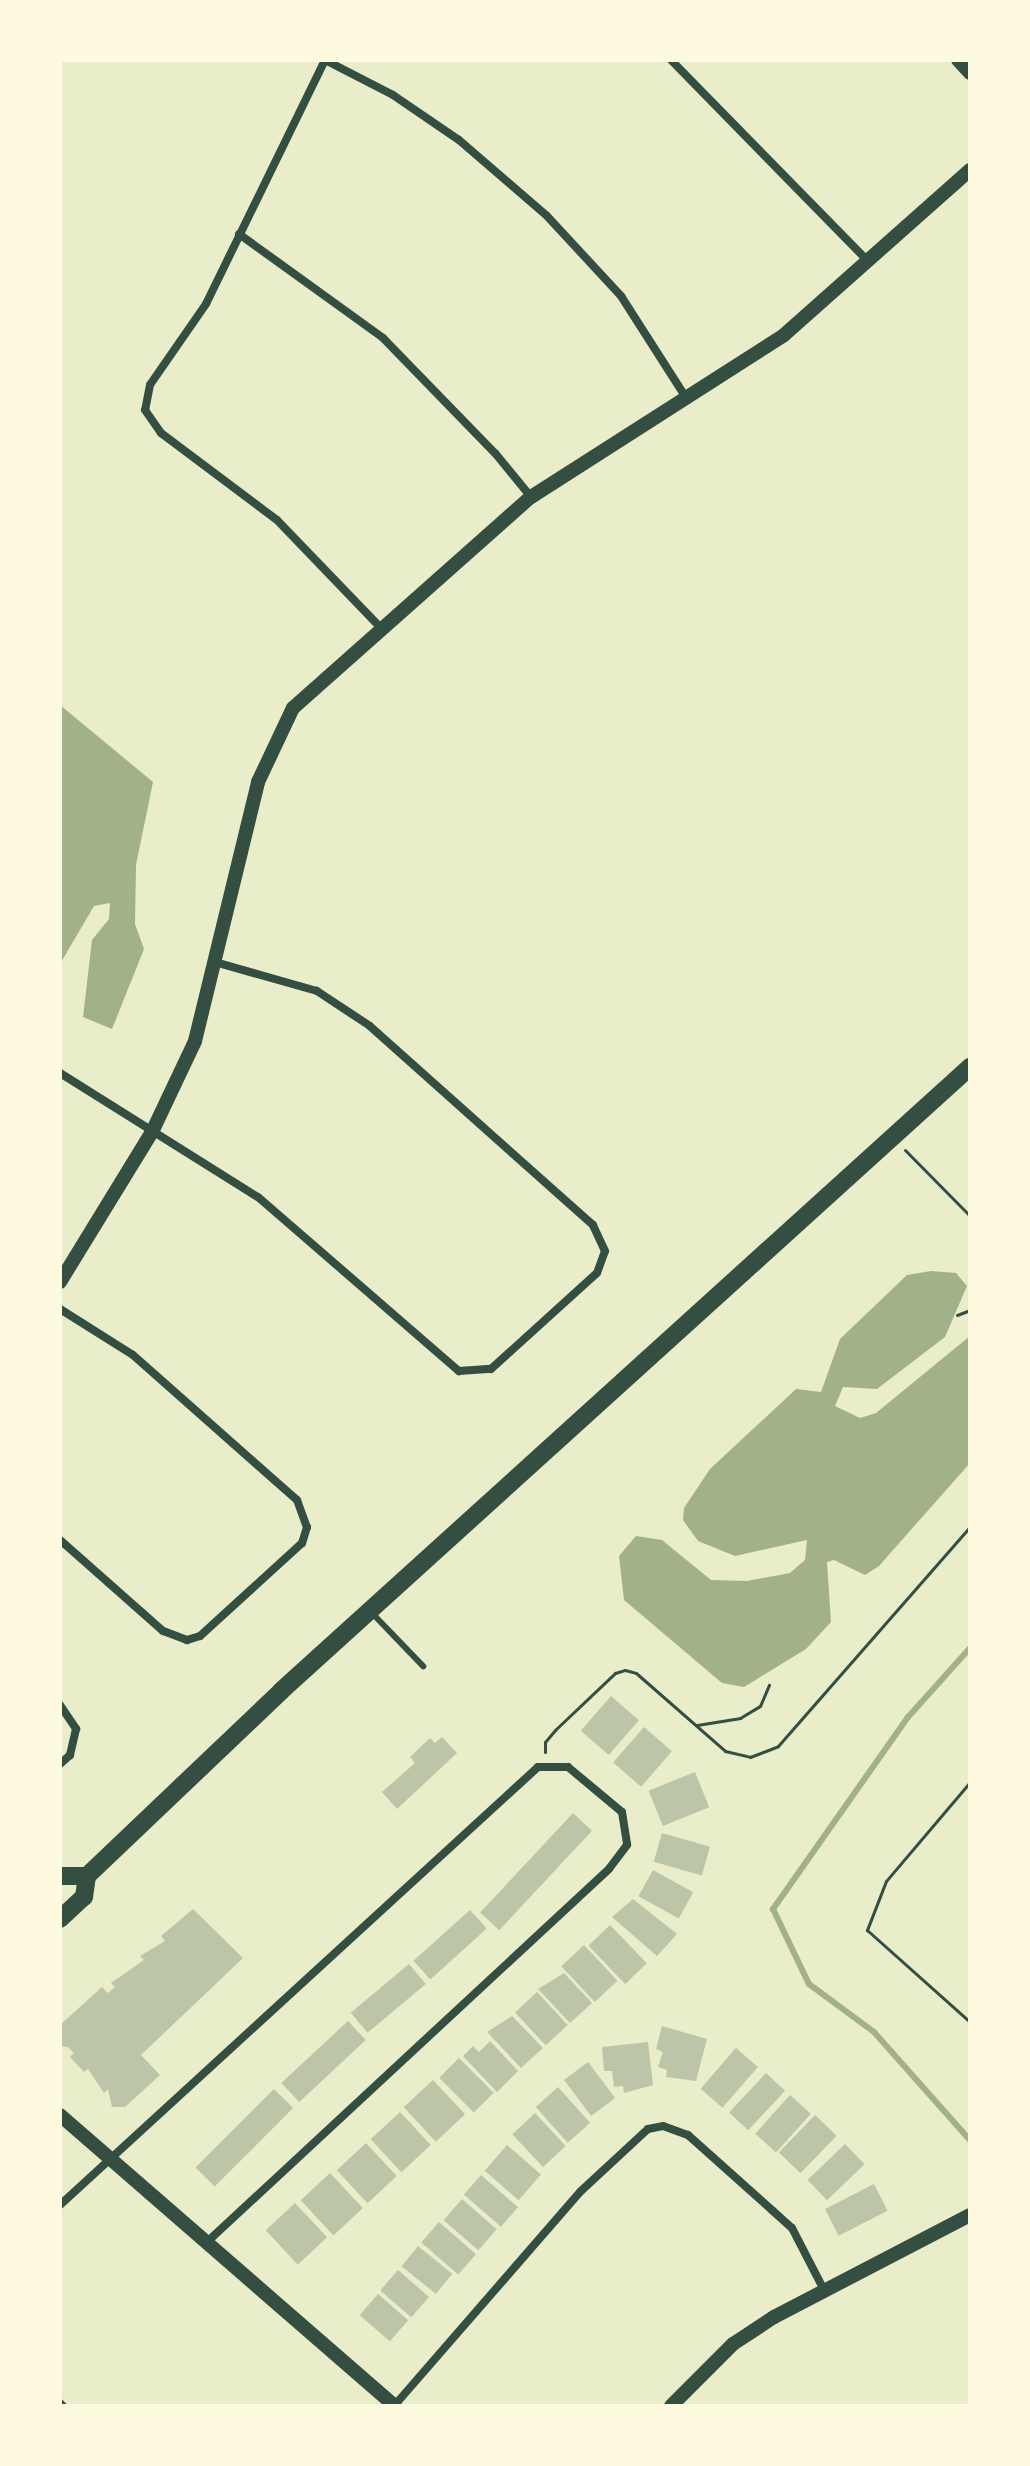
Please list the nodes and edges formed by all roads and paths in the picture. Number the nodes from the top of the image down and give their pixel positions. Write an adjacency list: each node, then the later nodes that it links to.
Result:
1 (325, 60): 6 (street); 8 (street)
2 (671, 60): 7 (street)
3 (958, 60): 4 (street)
4 (970, 73)
5 (970, 170): 7 (street)
6 (239, 234): 9 (street); 10 (street)
7 (867, 260): 8 (street)
8 (685, 396): 9 (street)
9 (531, 497): 10 (street)
10 (380, 627): 11 (street)
11 (218, 963): 14 (street); 14 (street)
12 (970, 1067): 15 (main road)
13 (60, 1073): 14 (street)
14 (153, 1130): 17 (street)
15 (892, 1136): 16 (path); 23 (main road)
16 (970, 1216)
17 (60, 1282)
18 (60, 1309): 22 (street)
19 (970, 1310): 20 (path)
20 (957, 1315)
21 (970, 1527): 27 (path)
22 (60, 1540)
23 (369, 1610): 24 (lane); 32 (main road)
24 (423, 1666)
25 (769, 1685): 27 (path)
26 (60, 1705): 28 (street)
27 (697, 1725): 29 (path)
28 (60, 1764)
29 (546, 1765): 36 (street); 39 (street)
30 (970, 1782): 34 (path)
31 (60, 1876): 32 (main road)
32 (87, 1876): 33 (main road)
33 (60, 1919)
34 (970, 2022)
35 (60, 2115): 36 (street)
36 (111, 2158): 37 (street); 39 (street)
37 (60, 2205)
38 (970, 2215): 40 (street)
39 (207, 2242): 41 (street)
40 (824, 2290): 41 (street); 42 (street)
41 (394, 2406)
42 (671, 2406)

